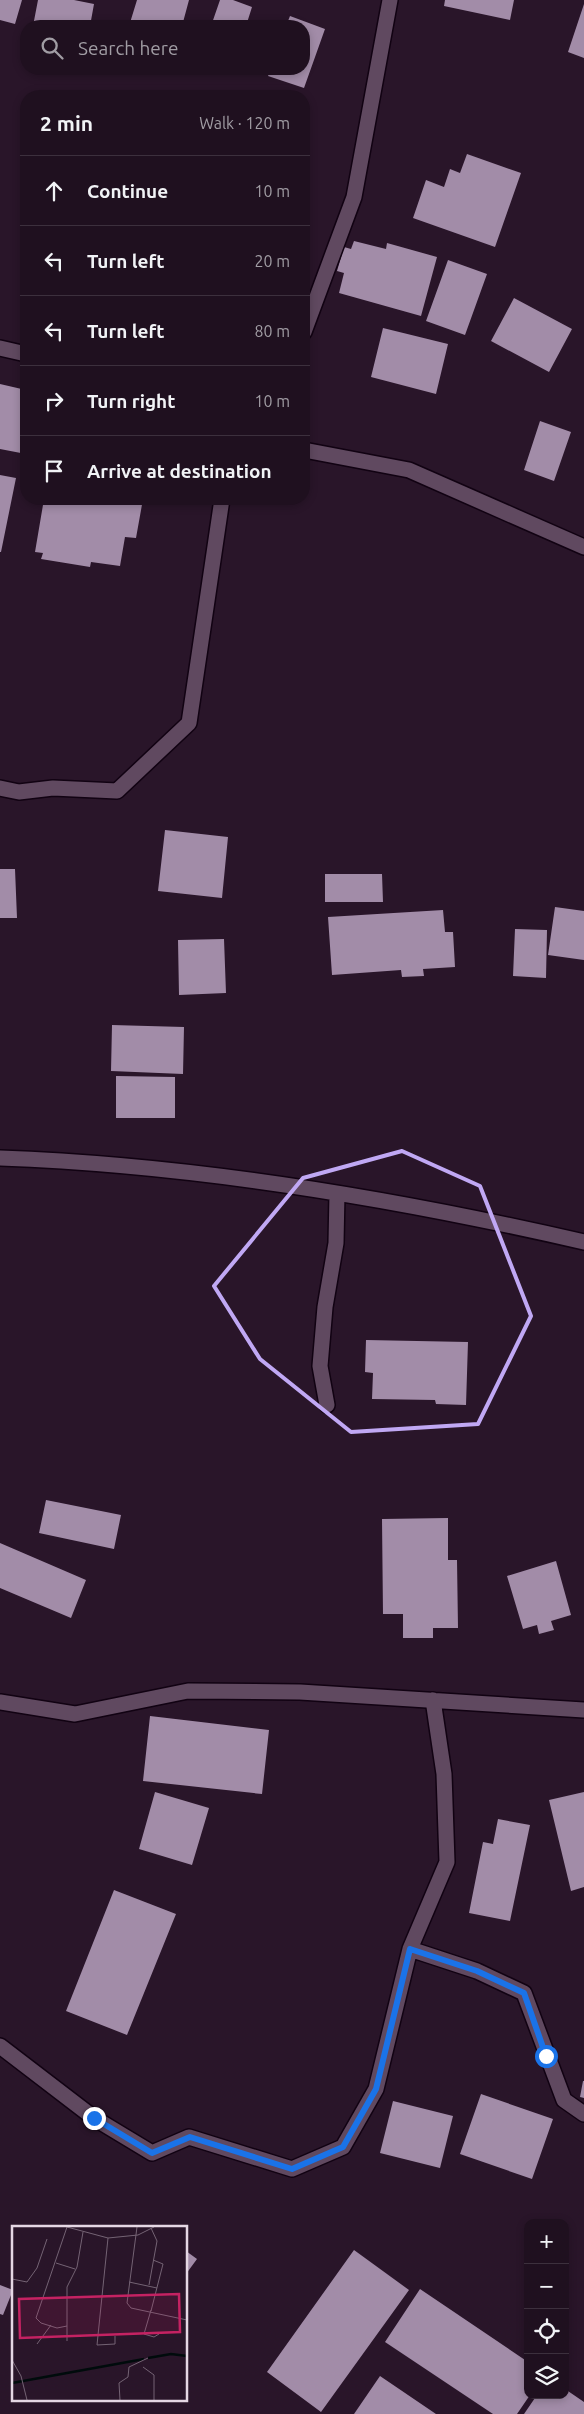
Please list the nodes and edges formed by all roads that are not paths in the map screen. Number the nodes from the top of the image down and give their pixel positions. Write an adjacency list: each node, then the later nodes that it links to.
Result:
1 (390, 0): 2 (street)
2 (310, 316)
3 (0, 348): 4 (street)
4 (20, 353)
5 (310, 451): 7 (street)
6 (221, 505): 8 (street)
7 (584, 547)
8 (0, 788)
9 (0, 1158): 10 (street)
10 (338, 1193): 11 (street); 12 (street)
11 (584, 1242)
12 (326, 1405)
13 (433, 1700): 14 (street); 15 (street); 16 (street)
14 (0, 1702)
15 (584, 1710)
16 (410, 1949): 17 (street); 18 (street)
17 (0, 2046)
18 (584, 2114)

